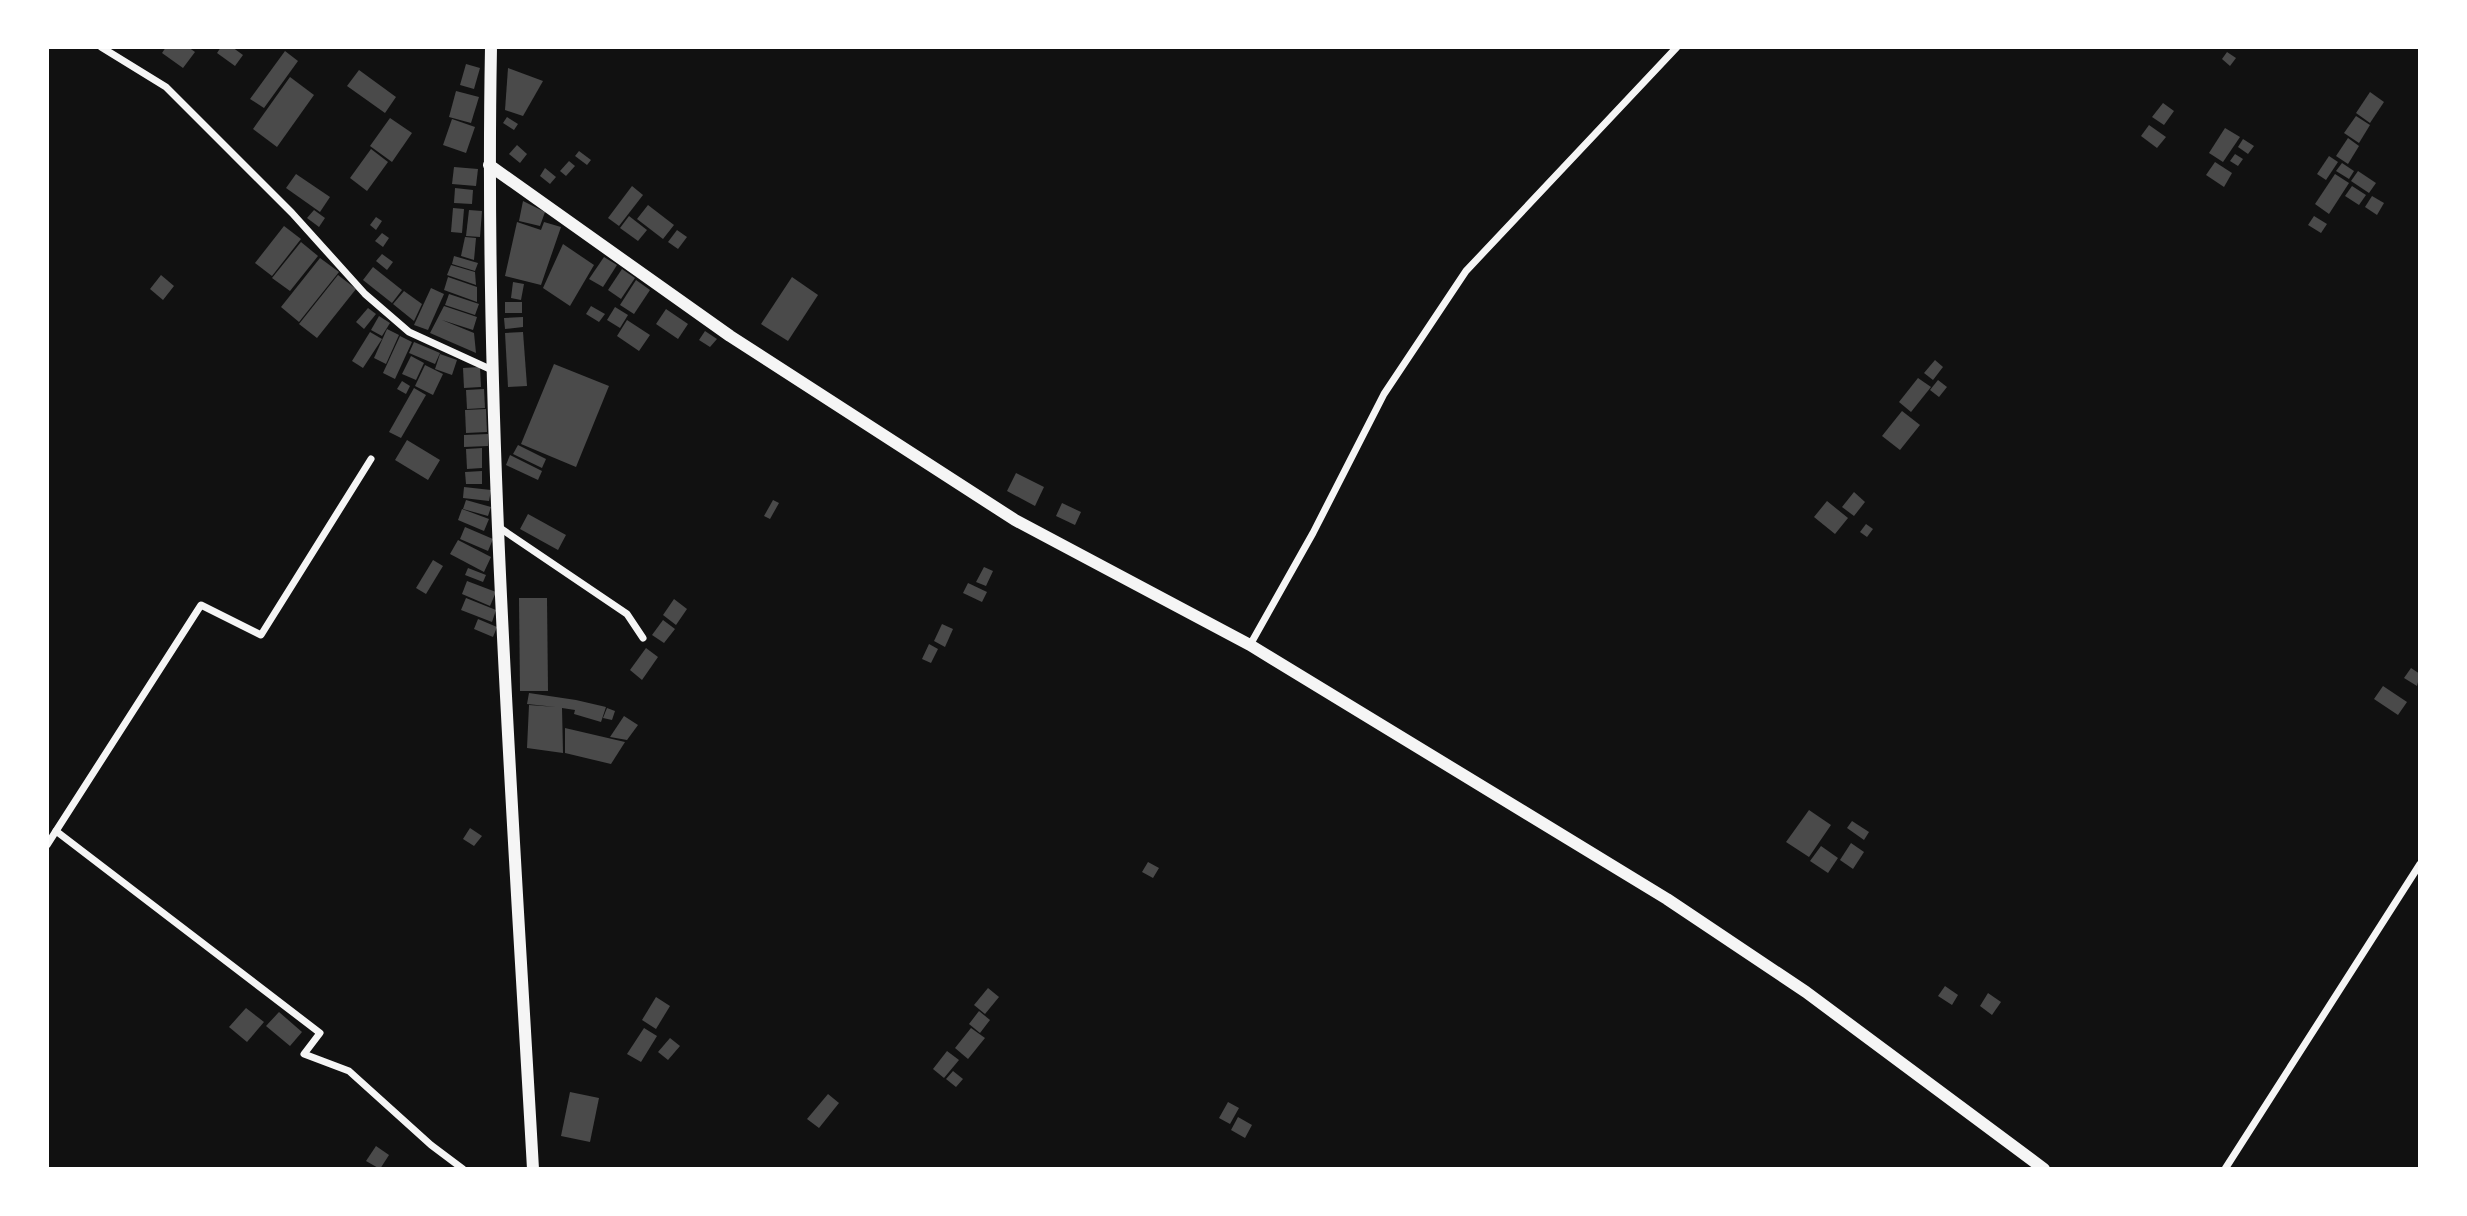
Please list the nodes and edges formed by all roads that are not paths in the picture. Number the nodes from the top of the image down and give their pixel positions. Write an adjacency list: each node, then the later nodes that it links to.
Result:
1 (100, 47): 5 (street)
2 (491, 47): 4 (street)
3 (1677, 47): 9 (street)
4 (489, 165): 5 (street); 9 (street)
5 (492, 370): 7 (street)
6 (371, 459): 10 (street)
7 (497, 526): 8 (street); 14 (street)
8 (643, 638)
9 (1250, 645): 15 (street)
10 (56, 831): 11 (street); 13 (street)
11 (47, 845)
12 (2420, 864): 16 (street)
13 (463, 1169)
14 (533, 1169)
15 (2044, 1169)
16 (2225, 1169)

